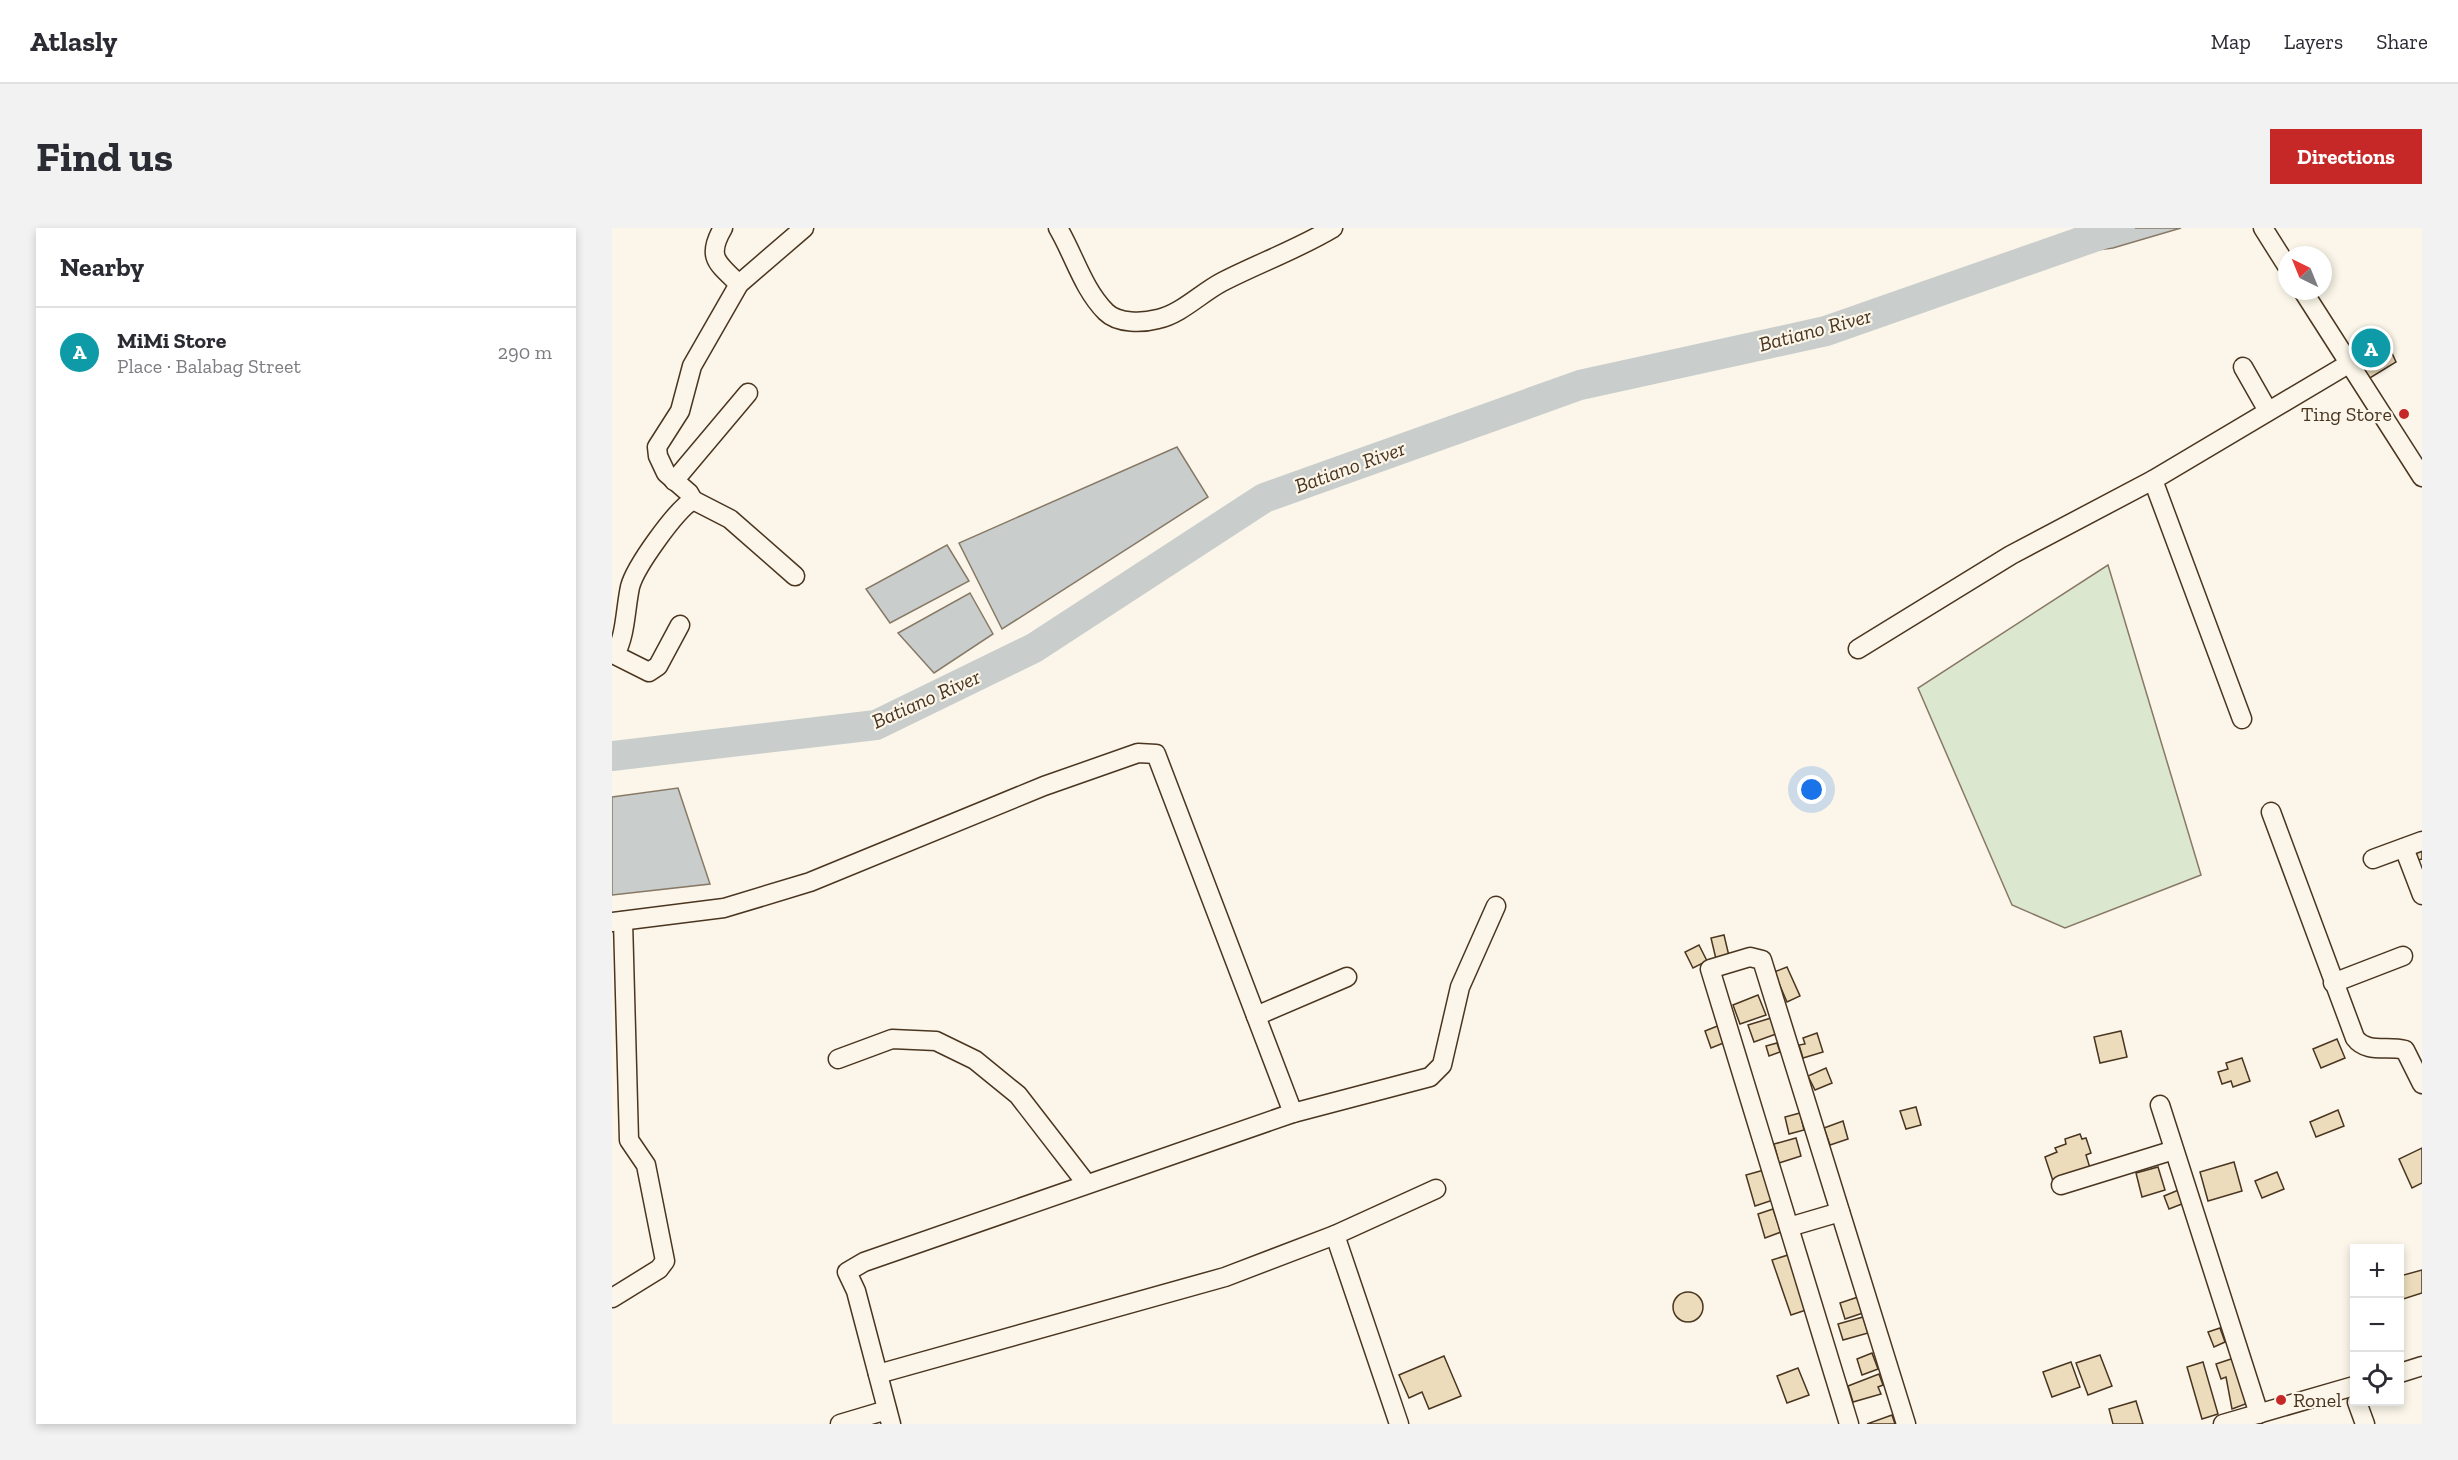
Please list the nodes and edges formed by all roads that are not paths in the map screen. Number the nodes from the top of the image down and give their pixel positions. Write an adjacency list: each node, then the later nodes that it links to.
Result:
1 (723, 228): 7 (street)
2 (804, 228): 7 (street)
3 (1058, 228): 4 (street)
4 (1333, 228)
5 (2263, 228): 6 (street)
6 (2278, 252)
7 (738, 284): 15 (street)
8 (2309, 300): 9 (street)
9 (2350, 363): 12 (street); 13 (street)
10 (2243, 367): 12 (street)
11 (748, 393): 15 (street)
12 (2268, 411): 14 (street)
13 (2422, 477)
14 (2153, 480): 19 (street); 21 (street)
15 (674, 481): 16 (street)
16 (693, 500): 17 (street); 20 (street)
17 (795, 576)
18 (680, 625): 20 (street)
19 (1858, 649)
20 (614, 656)
21 (2242, 719)
22 (2271, 812): 31 (street)
23 (2422, 841): 24 (street)
24 (2404, 848): 25 (street); 26 (street)
25 (2373, 859)
26 (2420, 883)
27 (1496, 906): 36 (street)
28 (617, 922): 32 (street); 44 (street)
29 (2403, 956): 31 (street)
30 (1347, 977): 32 (street)
31 (2333, 983): 34 (street)
32 (1256, 1016): 36 (street)
33 (838, 1059): 38 (street)
34 (2422, 1084)
35 (2160, 1105): 37 (street)
36 (1293, 1113): 38 (street)
37 (2174, 1150): 39 (street); 50 (street)
38 (1086, 1183): 47 (street)
39 (2061, 1185)
40 (1436, 1189): 43 (street)
41 (1840, 1212): 42 (street); 42 (street); 55 (street)
42 (1789, 1227): 54 (street)
43 (1335, 1235): 47 (street); 53 (street)
44 (612, 1298)
45 (2422, 1366): 46 (street)
46 (2404, 1371)
47 (878, 1374): 51 (street)
48 (2350, 1393): 50 (street)
49 (2359, 1406): 57 (street)
50 (2259, 1414): 56 (street)
51 (889, 1417): 52 (street)
52 (840, 1424)
53 (1399, 1424)
54 (1849, 1424)
55 (1906, 1424)
56 (2223, 1424)
57 (2365, 1424)

